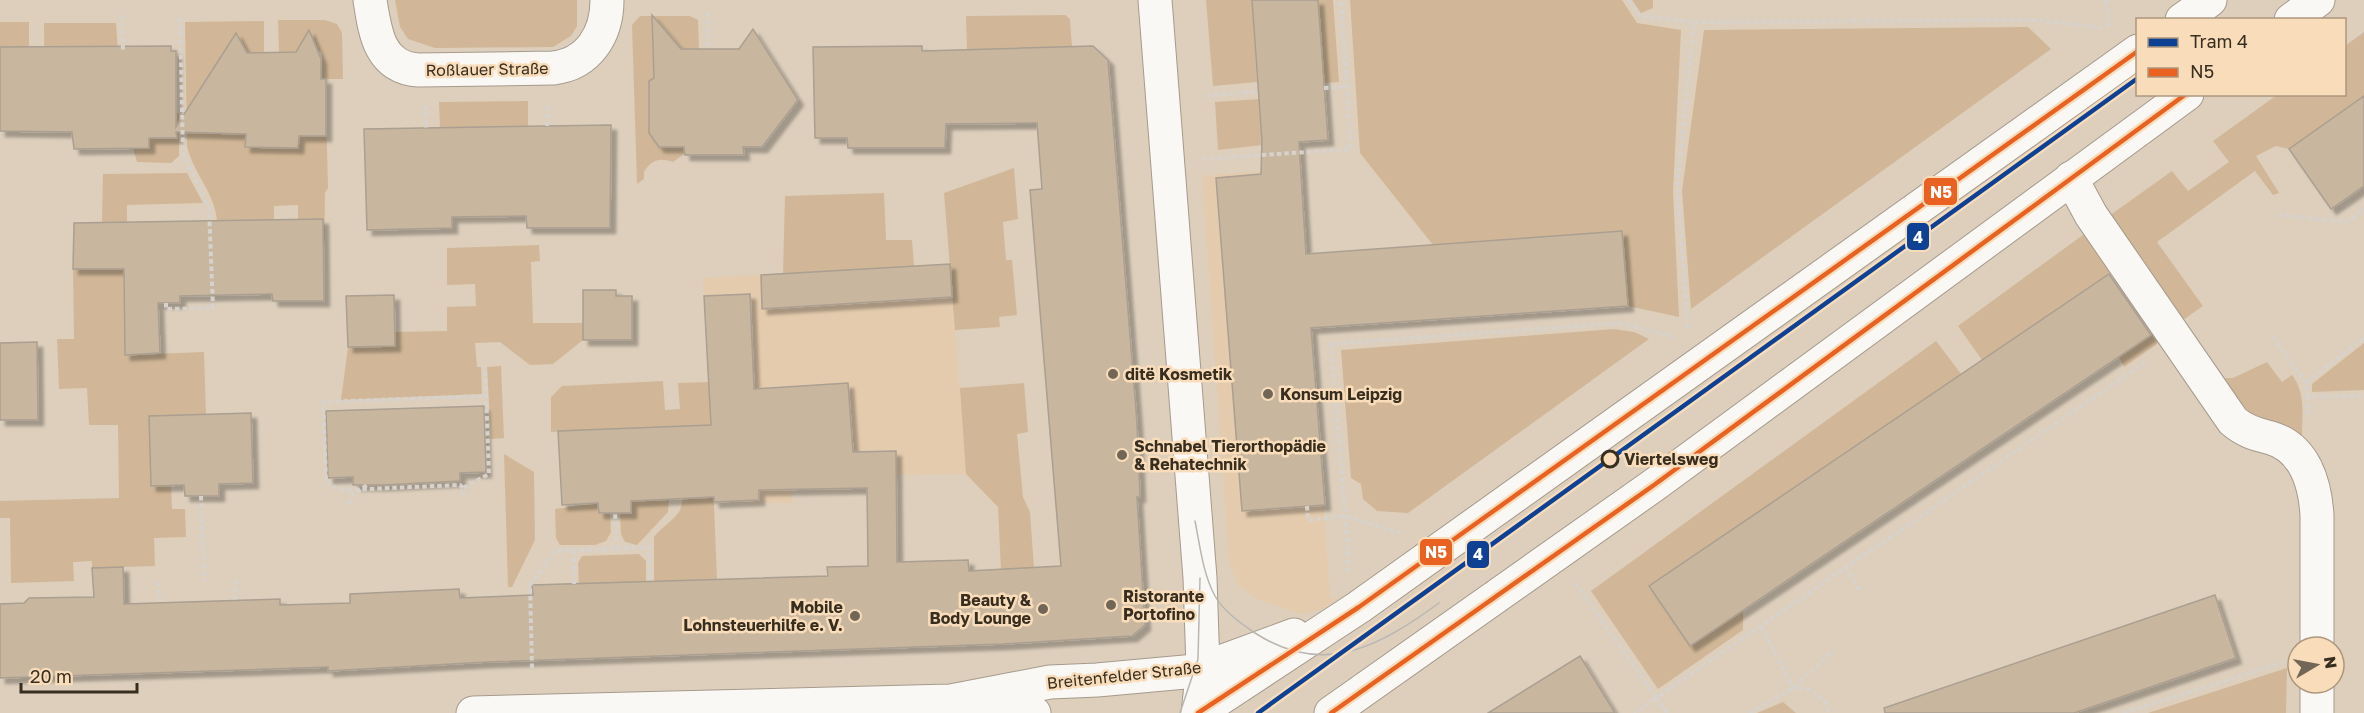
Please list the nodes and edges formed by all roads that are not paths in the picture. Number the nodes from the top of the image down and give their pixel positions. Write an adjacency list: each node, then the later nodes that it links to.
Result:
1 (370, 0): 2 (main road, Roßlauer Straße)
2 (607, 0)
3 (1155, 0): 13 (main road)
4 (2210, 0): 6 (main road)
5 (2318, 0): 7 (main road)
6 (2185, 18)
7 (2294, 18)
8 (2124, 44): 11 (main road)
9 (2184, 96): 10 (main road)
10 (2071, 178): 12 (main road); 20 (main road)
11 (1353, 592): 13 (main road, Breitenfelder Straße); 19 (main road)
12 (2317, 635)
13 (1203, 668): 15 (main road, Breitenfelder Straße); 19 (main road)
14 (2317, 695): 21 (main road)
15 (951, 701): 16 (main road, Breitenfelder Straße); 18 (main road, Breitenfelder Straße)
16 (732, 711): 17 (main road, Breitenfelder Straße)
17 (473, 713)
18 (1034, 713)
19 (1198, 713)
20 (1331, 713)
21 (2317, 713)

